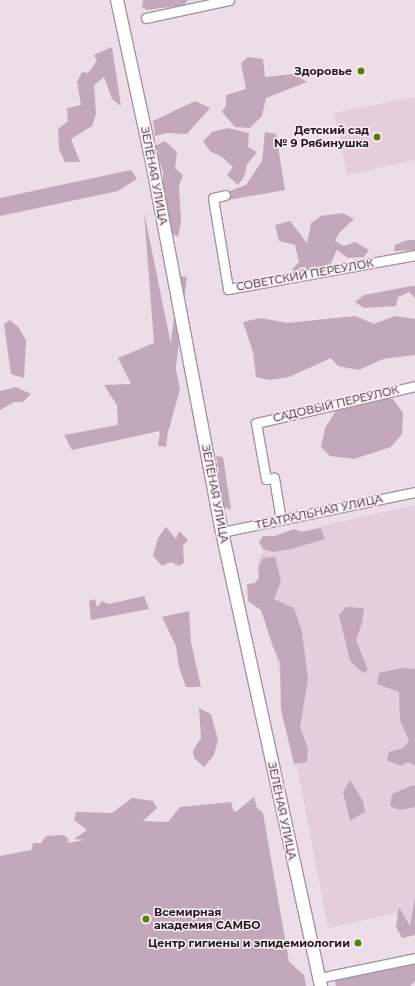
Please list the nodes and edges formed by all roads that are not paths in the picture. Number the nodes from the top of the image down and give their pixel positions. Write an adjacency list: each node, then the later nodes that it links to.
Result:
1 (117, 0): 9 (main road, ЗЕЛЁНАЯ УЛИЦА)
2 (228, 0): 3 (street)
3 (146, 18)
4 (225, 195): 5 (street, СОВЕТСКИЙ ПЕРЕУЛОК)
5 (415, 255)
6 (415, 386): 8 (street, САДОВЫЙ ПЕРЕУЛОК)
7 (415, 492): 8 (street, ТЕАТРАЛЬНАЯ УЛИЦА)
8 (281, 520): 9 (street, ТЕАТРАЛЬНАЯ УЛИЦА)
9 (222, 532): 11 (main road, ЗЕЛЁНАЯ УЛИЦА)
10 (415, 958): 11 (street)
11 (320, 982)

